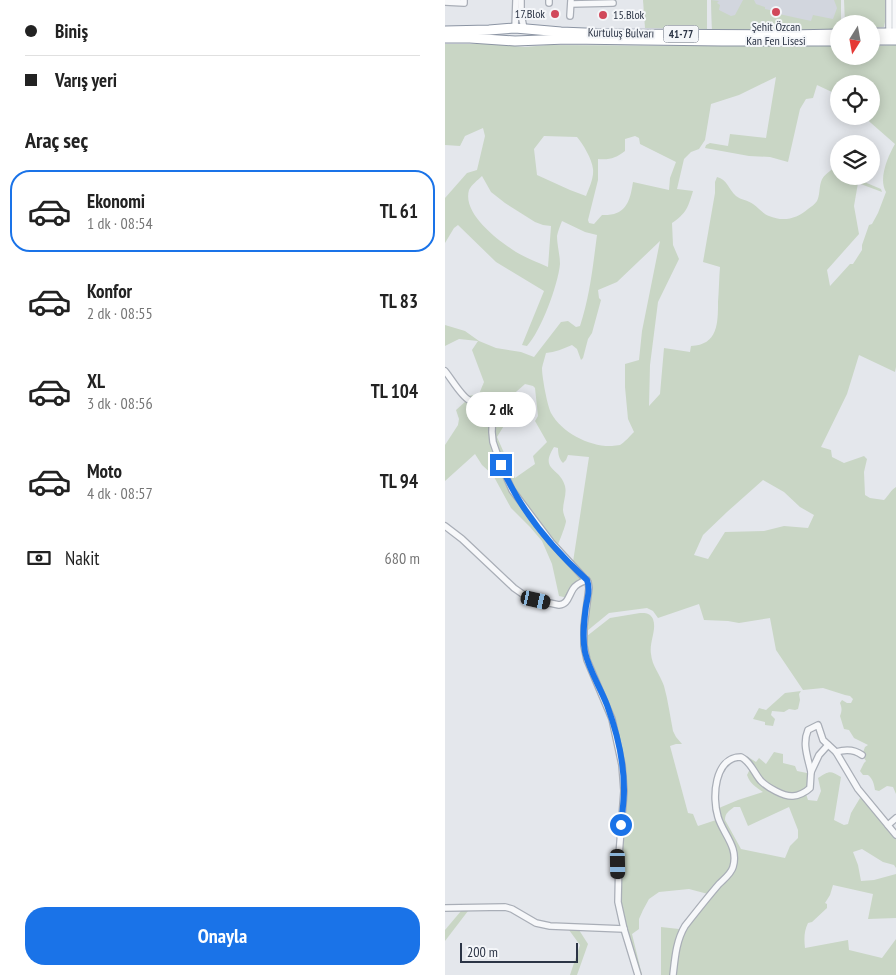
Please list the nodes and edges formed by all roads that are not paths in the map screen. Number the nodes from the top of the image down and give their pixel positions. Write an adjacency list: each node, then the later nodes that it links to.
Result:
1 (464, 0): 6 (street)
2 (516, 0): 10 (street)
3 (521, 0): 10 (street)
4 (889, 0): 14 (street)
5 (895, 0): 14 (street)
6 (445, 2)
7 (571, 2): 8 (street); 9 (street)
8 (613, 3)
9 (570, 16)
10 (519, 28): 11 (highway, Kurtuluş Bulvarı / 41-77); 12 (highway, Kurtuluş Bulvarı / 41-77); 17 (highway)
11 (445, 31)
12 (830, 34)
13 (880, 34): 14 (highway)
14 (894, 35): 16 (highway)
15 (445, 38): 17 (highway, Kurtuluş Bulvarı / 41-77)
16 (880, 38)
17 (519, 41): 18 (highway, Kurtuluş Bulvarı / 41-77)
18 (830, 41)
19 (445, 371): 21 (street)
20 (445, 526): 21 (street)
21 (587, 580): 30 (street)
22 (828, 745): 23 (street); 25 (street); 25 (street)
23 (836, 752): 24 (street); 27 (street)
24 (862, 755)
25 (811, 772): 32 (street)
26 (896, 818): 27 (street)
27 (888, 825): 28 (street)
28 (896, 835)
29 (445, 908): 30 (street)
30 (624, 929): 31 (street)
31 (638, 975)
32 (673, 975)

